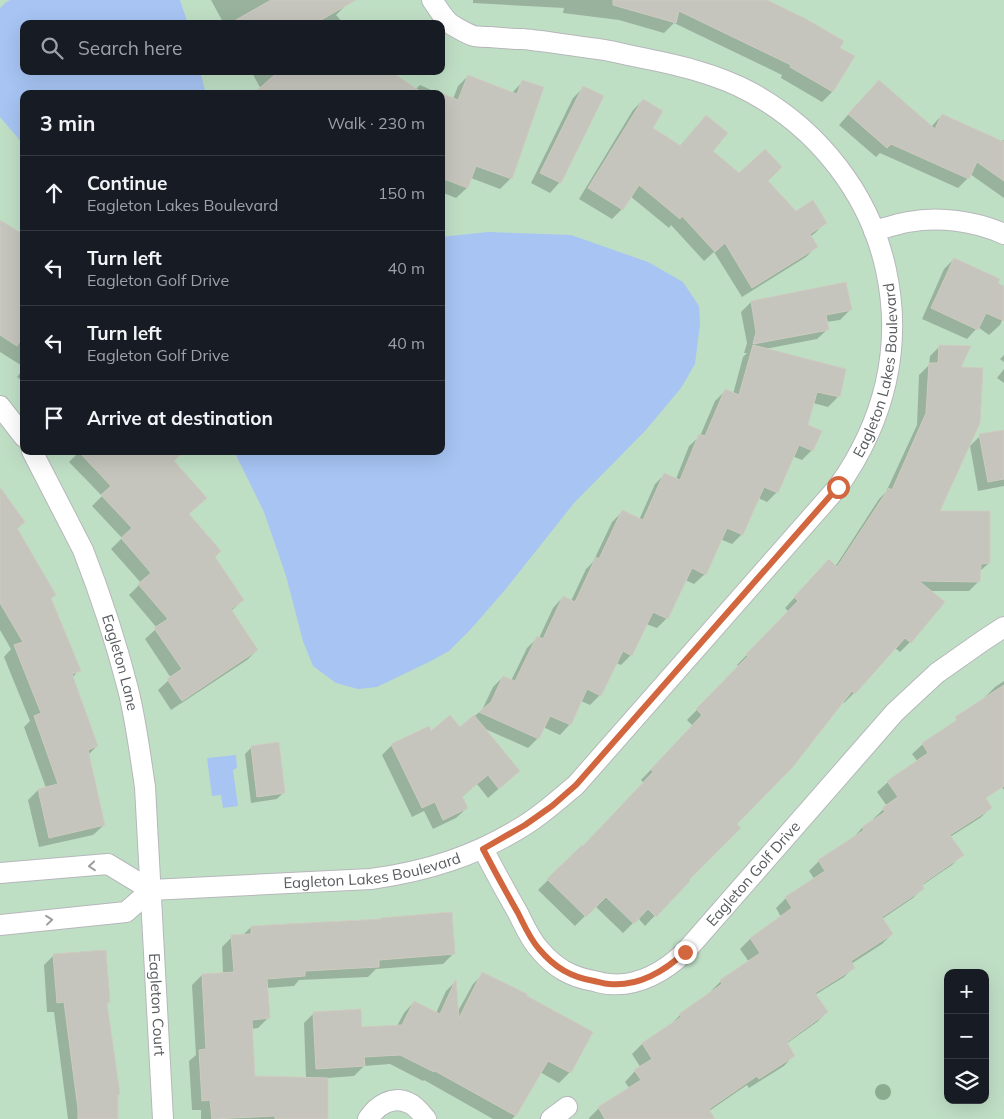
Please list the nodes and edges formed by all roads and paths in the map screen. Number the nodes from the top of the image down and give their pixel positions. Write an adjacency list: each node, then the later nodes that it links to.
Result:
1 (432, 0): 2 (street, Eagleton Lakes Boulevard)
2 (874, 231): 3 (street); 8 (street, Eagleton Lakes Boulevard)
3 (1004, 234)
4 (0, 406): 5 (street)
5 (20, 432)
6 (34, 455): 10 (street, Eagleton Lane)
7 (1004, 628): 8 (street, Eagleton Golf Drive)
8 (483, 849): 10 (street, Eagleton Lakes Boulevard)
9 (0, 873): 10 (street, one-way to 9)
10 (151, 890): 11 (street, one-way to 10); 13 (street, Eagleton Court)
11 (0, 925)
12 (567, 1107): 16 (street)
13 (163, 1119)
14 (368, 1119): 15 (street)
15 (426, 1119)
16 (551, 1119)

